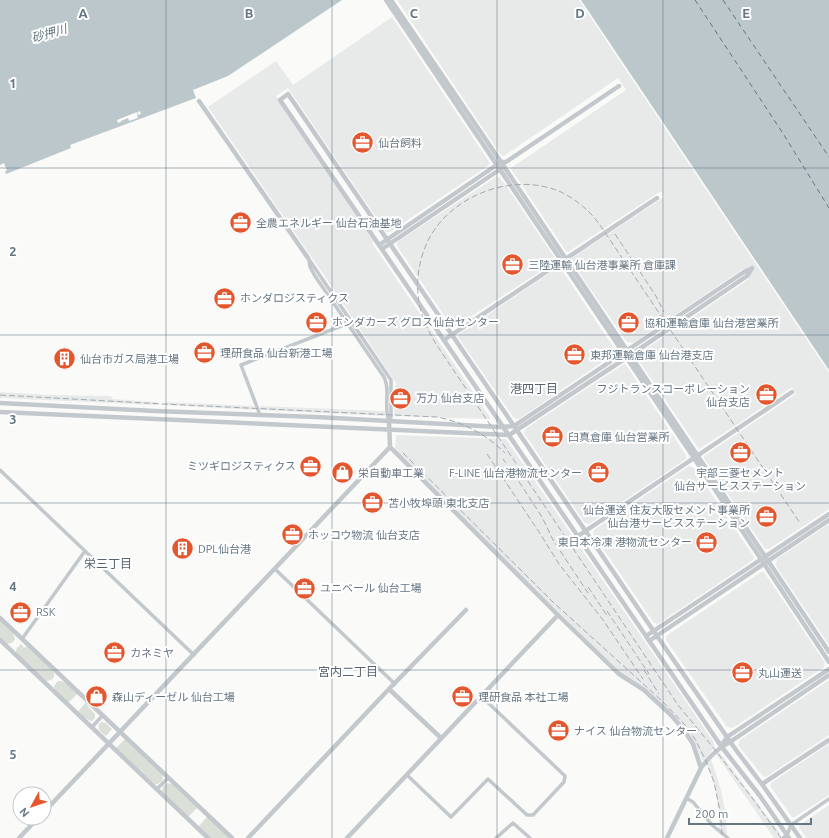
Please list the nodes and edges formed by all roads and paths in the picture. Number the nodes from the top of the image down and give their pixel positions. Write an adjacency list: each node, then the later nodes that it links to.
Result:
1 (386, 0): 5 (street)
2 (391, 0): 5 (street)
3 (619, 86): 5 (street)
4 (199, 100): 9 (street)
5 (502, 165): 7 (street); 10 (street)
6 (657, 198): 10 (street)
7 (388, 242): 8 (street); 8 (street); 12 (street)
8 (380, 247): 13 (street)
9 (308, 258): 11 (street)
10 (563, 260): 12 (street); 14 (street)
11 (350, 323): 19 (street); 21 (street)
12 (451, 335): 13 (street); 23 (street)
13 (444, 340): 22 (street)
14 (626, 354): 14 (street); 23 (street); 27 (street)
15 (792, 392): 27 (street)
16 (0, 403): 17 (street)
17 (155, 411): 19 (street); 20 (street)
18 (0, 412): 20 (street)
19 (260, 415): 21 (street)
20 (155, 419): 24 (street)
21 (389, 421): 22 (street); 24 (street)
22 (503, 427): 23 (street); 25 (street)
23 (515, 428): 25 (street); 31 (street)
24 (390, 430): 25 (street); 26 (street)
25 (509, 435): 32 (street)
26 (390, 448): 35 (street); 37 (street)
27 (696, 457): 31 (street); 34 (street)
28 (0, 470): 33 (street)
29 (829, 514): 34 (street)
30 (829, 520): 34 (street)
31 (585, 531): 32 (street); 39 (street)
32 (578, 536): 41 (street)
33 (85, 551): 42 (street); 45 (street)
34 (764, 560): 39 (street); 40 (street); 44 (street); 46 (street)
35 (275, 569): 45 (street); 49 (street)
36 (466, 610): 49 (street)
37 (558, 615): 51 (street); 61 (street)
38 (0, 618): 42 (street)
39 (654, 631): 40 (street); 41 (street)
40 (657, 636): 41 (street); 55 (street)
41 (648, 638): 60 (street)
42 (22, 639): 52 (street)
43 (0, 640): 53 (street)
44 (829, 652)
45 (194, 655): 54 (street)
46 (829, 662)
47 (829, 668): 55 (street)
48 (829, 675): 58 (street)
49 (395, 684): 50 (street)
50 (389, 689): 56 (street); 75 (street)
51 (481, 696): 56 (street); 62 (street)
52 (102, 716): 53 (street); 54 (street)
53 (92, 727): 59 (street)
54 (120, 732): 59 (street); 63 (street)
55 (727, 737): 58 (street); 60 (street)
56 (441, 738): 62 (street)
57 (829, 740): 64 (street)
58 (730, 742): 60 (street); 64 (street)
59 (109, 743): 65 (street); 68 (street)
60 (721, 746): 61 (street); 71 (street)
61 (701, 768): 66 (street)
62 (407, 775): 76 (street)
63 (168, 778): 65 (street); 74 (street)
64 (762, 784): 69 (street)
65 (157, 789): 73 (street)
66 (686, 798): 79 (street); 80 (street)
67 (829, 799): 69 (street)
68 (52, 804)
69 (791, 825): 71 (street); 81 (street)
70 (30, 826): 72 (street)
71 (786, 837)
72 (19, 838)
73 (208, 838)
74 (232, 838)
75 (248, 838)
76 (347, 838)
77 (496, 838): 78 (street)
78 (530, 838)
79 (666, 838)
80 (728, 838)
81 (800, 838)

